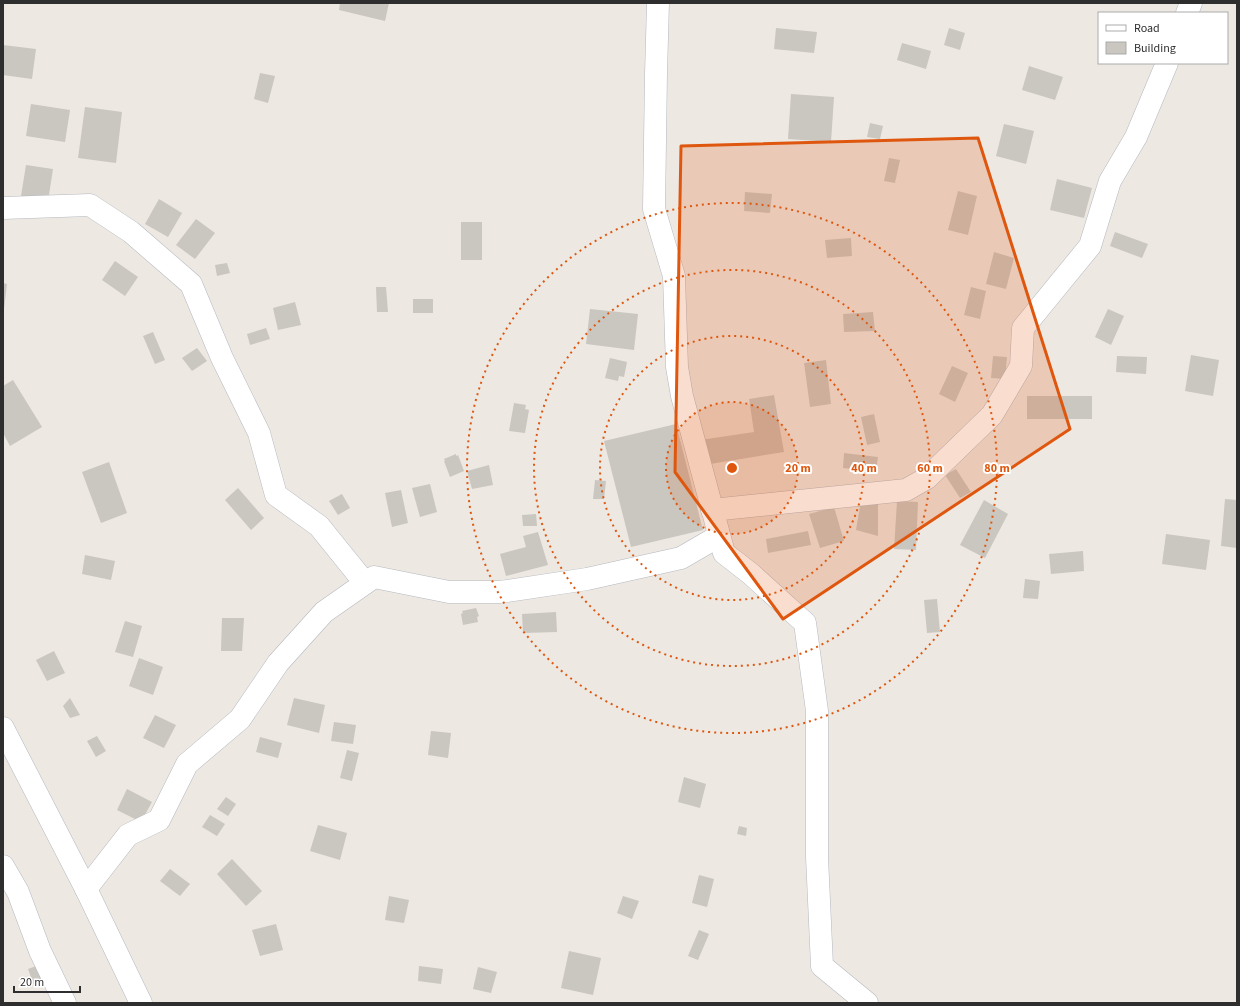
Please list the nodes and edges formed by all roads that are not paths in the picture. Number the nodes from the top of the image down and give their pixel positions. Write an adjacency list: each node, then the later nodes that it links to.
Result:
1 (658, 3): 4 (street)
2 (1167, 64): 4 (street)
3 (3, 208): 6 (street)
4 (712, 510): 5 (street)
5 (719, 536): 6 (street); 12 (street)
6 (365, 584): 9 (street)
7 (3, 728): 9 (street)
8 (3, 866): 10 (street)
9 (86, 889): 11 (street)
10 (64, 1003)
11 (141, 1003)
12 (867, 1003)

